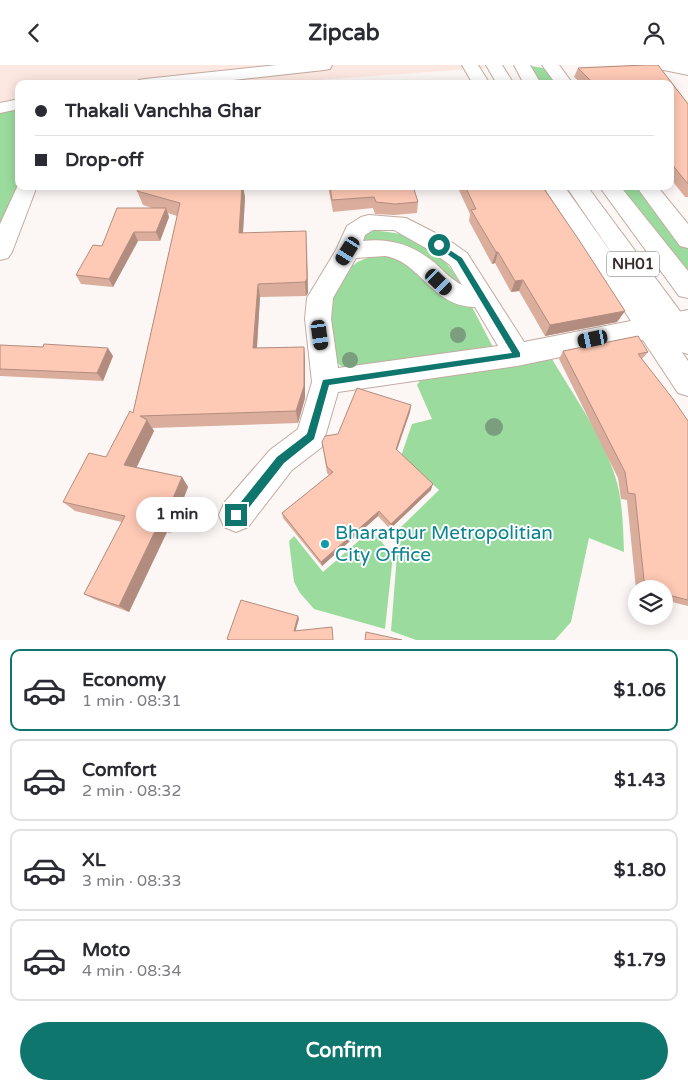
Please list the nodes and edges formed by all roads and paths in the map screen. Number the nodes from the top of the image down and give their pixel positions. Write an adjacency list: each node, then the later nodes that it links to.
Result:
1 (324, 65): 9 (main road)
2 (470, 65): 10 (main road)
3 (494, 65): 11 (main road)
4 (522, 65): 12 (main road)
5 (550, 65): 13 (main road)
6 (666, 65): 7 (main road); 8 (main road)
7 (672, 65)
8 (688, 70)
9 (202, 80)
10 (479, 80)
11 (503, 80)
12 (531, 80)
13 (562, 80)
14 (15, 105): 15 (main road)
15 (0, 108)
16 (26, 190): 22 (main road)
17 (556, 190): 25 (main road)
18 (579, 190): 25 (main road, NH01)
19 (613, 190): 23 (main road, NH01)
20 (649, 190): 21 (main road)
21 (688, 240)
22 (0, 252)
23 (681, 268): 24 (main road, NH01)
24 (688, 289)
25 (675, 328): 26 (main road); 28 (main road)
26 (517, 355): 27 (main road); 27 (main road)
27 (326, 382): 29 (main road)
28 (688, 384)
29 (236, 515)

